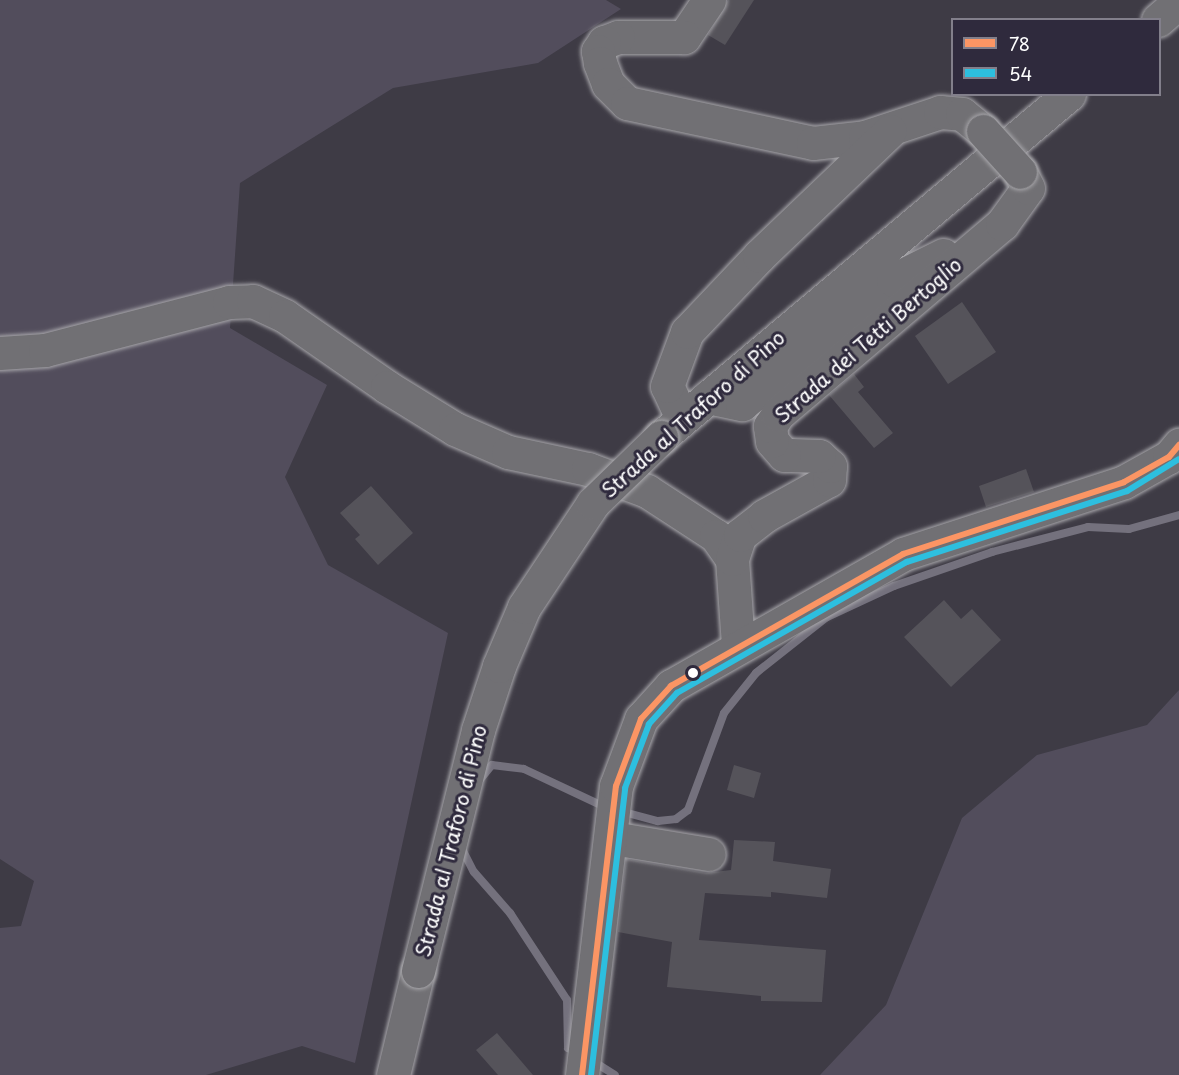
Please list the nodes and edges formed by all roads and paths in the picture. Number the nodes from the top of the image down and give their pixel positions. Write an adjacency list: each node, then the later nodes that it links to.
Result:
1 (709, 0): 5 (street, Strada dei Tetti Bertoglio)
2 (1179, 2): 3 (street)
3 (1160, 18)
4 (1067, 96): 8 (street, Strada al Traforo di Pino)
5 (893, 128): 6 (street, Strada dei Tetti Bertoglio, bridge); 9 (street)
6 (1002, 224): 8 (street, Strada dei Tetti Bertoglio); 11 (street, Strada dei Tetti Bertoglio)
7 (0, 353): 11 (street)
8 (708, 397): 9 (street, Strada al Traforo di Pino)
9 (671, 428): 15 (street, Strada al Traforo di Pino, bridge)
10 (1179, 445): 12 (street)
11 (732, 559): 12 (street, Strada dei Tetti Bertoglio)
12 (738, 645): 13 (street)
13 (612, 834): 14 (street); 16 (street)
14 (709, 855)
15 (393, 1075)
16 (582, 1075)

